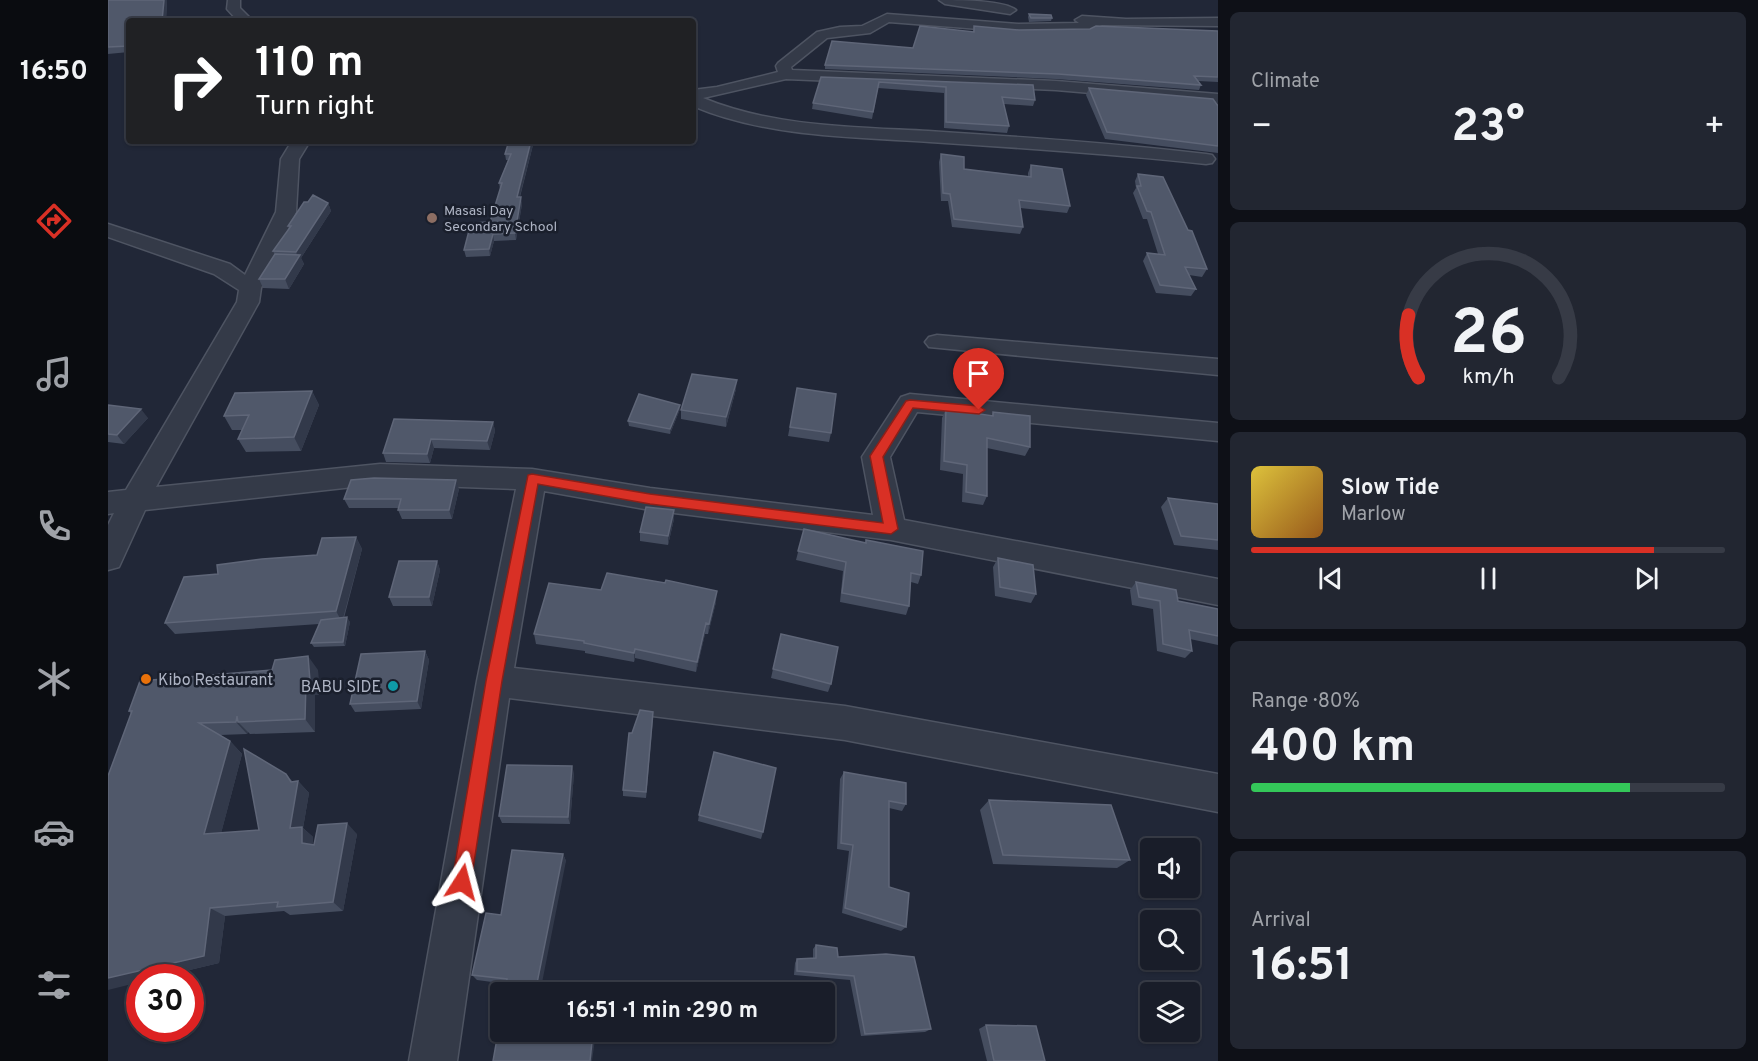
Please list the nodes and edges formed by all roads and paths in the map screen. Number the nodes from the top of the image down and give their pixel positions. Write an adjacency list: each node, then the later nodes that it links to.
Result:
1 (234, 0): 5 (street)
2 (945, 0): 3 (street)
3 (1023, 12)
4 (1046, 15): 6 (street)
5 (243, 18)
6 (1100, 21): 7 (street); 8 (street)
7 (1218, 22)
8 (865, 30): 9 (street); 10 (street)
9 (890, 33)
10 (786, 74): 11 (street); 12 (street)
11 (696, 95)
12 (1218, 99)
13 (696, 101): 15 (street)
14 (299, 144): 19 (street)
15 (1206, 159)
16 (108, 230): 17 (street)
17 (135, 239): 18 (street); 19 (street)
18 (108, 245)
19 (250, 288): 24 (street)
20 (937, 342): 21 (street)
21 (1218, 366)
22 (1218, 432): 25 (street)
23 (532, 479): 24 (street); 25 (street); 28 (street)
24 (121, 502): 26 (street)
25 (891, 529): 27 (street)
26 (108, 558)
27 (1218, 591)
28 (494, 681): 29 (street); 30 (street)
29 (1218, 793)
30 (433, 1061)

